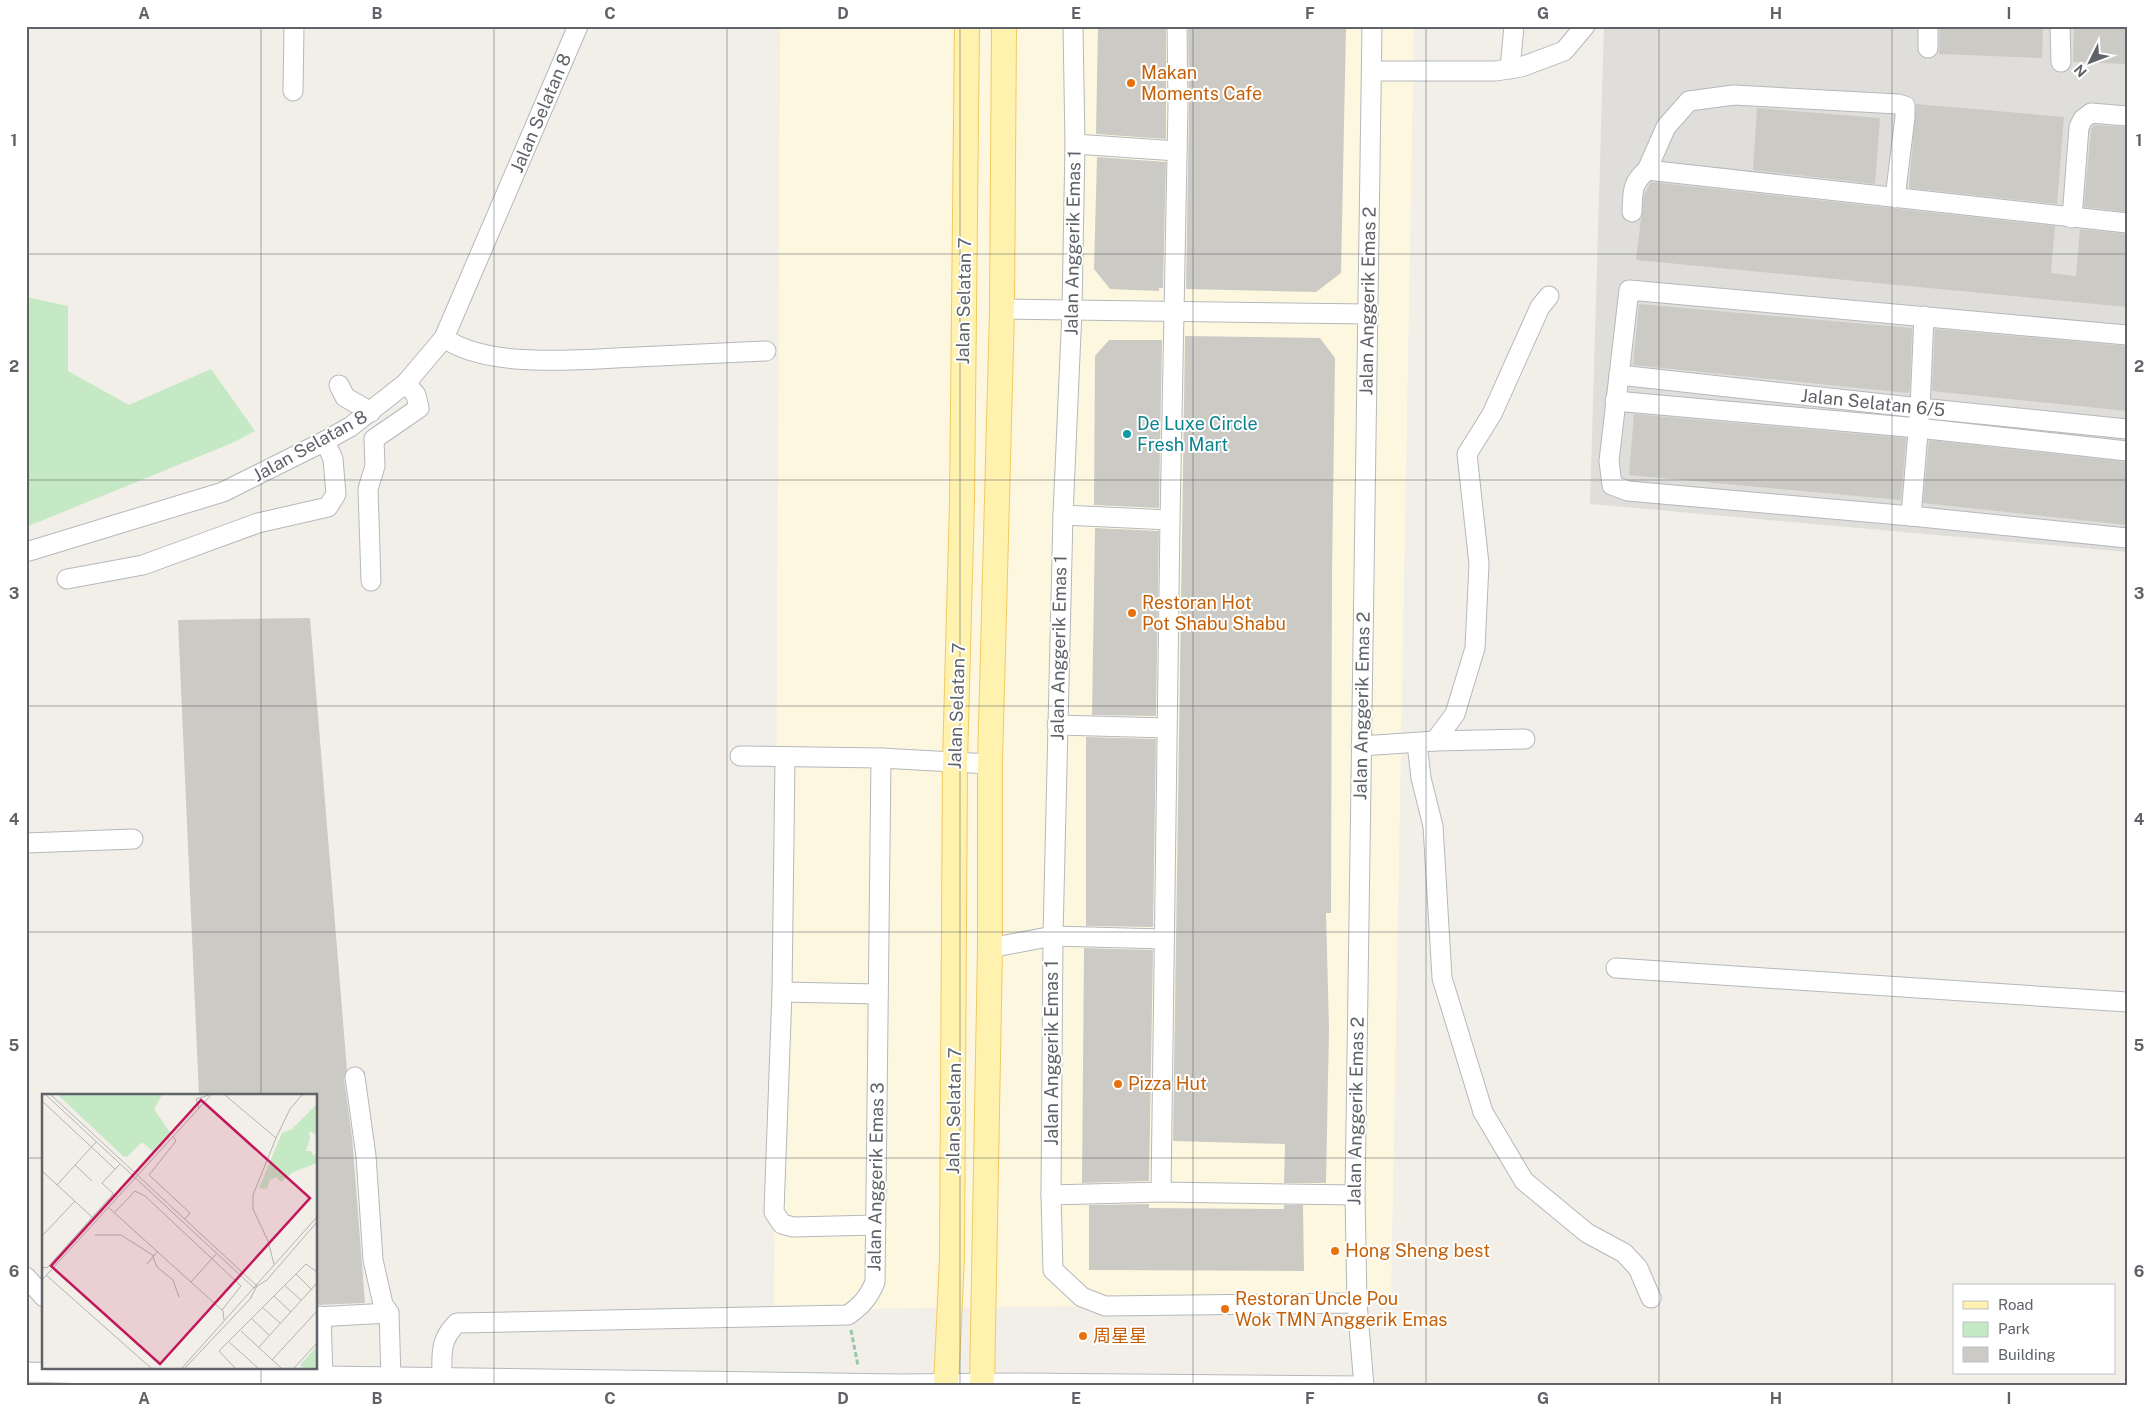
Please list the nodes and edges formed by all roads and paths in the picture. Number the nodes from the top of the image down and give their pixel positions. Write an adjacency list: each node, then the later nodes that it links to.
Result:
1 (294, 26): 16 (street)
2 (578, 26): 32 (street, Jalan Selatan 8)
3 (967, 26): 59 (main road, Jalan Selatan 7)
4 (1004, 26): 26 (main road, Jalan Selatan 7)
5 (1073, 26): 18 (street, Jalan Anggerik Emas 1)
6 (1177, 26): 19 (street)
7 (1372, 26): 15 (street, Jalan Anggerik Emas 2)
8 (1514, 26): 14 (street)
9 (1585, 26): 14 (street)
10 (1928, 26): 12 (street)
11 (2060, 26): 13 (street)
12 (1928, 48)
13 (2061, 62)
14 (1510, 69): 15 (street)
15 (1372, 71): 29 (street, Jalan Anggerik Emas 2)
16 (293, 91)
17 (2127, 116): 23 (street)
18 (1075, 144): 19 (street); 27 (street, Jalan Anggerik Emas 1)
19 (1177, 151): 28 (street)
20 (1647, 170): 21 (street); 21 (street); 22 (street)
21 (1895, 198): 23 (street)
22 (1632, 212)
23 (2072, 218): 24 (street)
24 (2127, 223)
25 (1549, 296): 54 (street)
26 (1002, 309): 27 (street); 60 (main road, Jalan Selatan 7)
27 (1072, 310): 28 (street); 44 (street, Jalan Anggerik Emas 1)
28 (1173, 311): 29 (street); 46 (street)
29 (1368, 314): 55 (street, Jalan Anggerik Emas 2)
30 (1924, 316): 31 (street); 34 (street); 38 (street)
31 (2127, 335)
32 (444, 338): 33 (street); 35 (street, Jalan Selatan 8)
33 (766, 351)
34 (1619, 375): 37 (street); 38 (street, Jalan Selatan 6/5)
35 (406, 383): 39 (street, Jalan Selatan 8); 50 (street)
36 (339, 385): 39 (street)
37 (1615, 401): 40 (street); 45 (street)
38 (1920, 408): 40 (street); 41 (street, Jalan Selatan 6/5)
39 (371, 412): 42 (street, Jalan Selatan 8)
40 (1918, 428): 43 (street); 45 (street)
41 (2127, 428)
42 (325, 441): 48 (street, Jalan Selatan 8); 49 (street)
43 (2127, 451)
44 (1063, 515): 46 (street); 51 (street, Jalan Anggerik Emas 1)
45 (1911, 516): 47 (street)
46 (1170, 520): 52 (street)
47 (2127, 538)
48 (26, 552)
49 (67, 579)
50 (371, 580)
51 (1058, 725): 52 (street); 63 (street, Jalan Anggerik Emas 1)
52 (1167, 728): 64 (street)
53 (1525, 739): 54 (street)
54 (1426, 742): 55 (street); 77 (street)
55 (1361, 746): 73 (street, Jalan Anggerik Emas 2)
56 (740, 756): 57 (street)
57 (784, 757): 58 (street); 67 (street)
58 (881, 758): 59 (street); 68 (street, Jalan Anggerik Emas 3)
59 (955, 762): 60 (street); 92 (main road, Jalan Selatan 7)
60 (990, 764): 65 (main road, Jalan Selatan 7)
61 (133, 839): 62 (street)
62 (26, 843)
63 (1053, 936): 64 (street); 65 (street); 72 (street, Jalan Anggerik Emas 1)
64 (1163, 939): 71 (street)
65 (990, 948): 91 (main road, Jalan Selatan 7)
66 (1616, 968): 69 (street)
67 (782, 992): 68 (street); 74 (street)
68 (878, 994): 74 (street, Jalan Anggerik Emas 3)
69 (2127, 1002)
70 (355, 1077): 79 (street)
71 (1161, 1192): 72 (street); 73 (street)
72 (1051, 1195): 78 (street, Jalan Anggerik Emas 1)
73 (1355, 1195): 78 (street, Jalan Anggerik Emas 2)
74 (876, 1225): 80 (street, Jalan Anggerik Emas 3)
75 (26, 1278): 76 (street)
76 (42, 1295)
77 (1651, 1298)
78 (1357, 1302): 97 (street, Jalan Anggerik Emas 2)
79 (389, 1313): 81 (street); 85 (street)
80 (848, 1315): 86 (street); 89 (path)
81 (319, 1316): 84 (street)
82 (26, 1372): 83 (street)
83 (64, 1375): 87 (street)
84 (323, 1376): 85 (street); 88 (street)
85 (391, 1377): 86 (street)
86 (442, 1378): 90 (street)
87 (156, 1381): 88 (street)
88 (256, 1382)
89 (861, 1383): 90 (street); 92 (street)
90 (787, 1384)
91 (982, 1384): 92 (street); 93 (street)
92 (946, 1385)
93 (1138, 1385): 94 (street)
94 (1174, 1385): 95 (street)
95 (1240, 1385): 96 (street)
96 (1360, 1386)
97 (1364, 1386)

